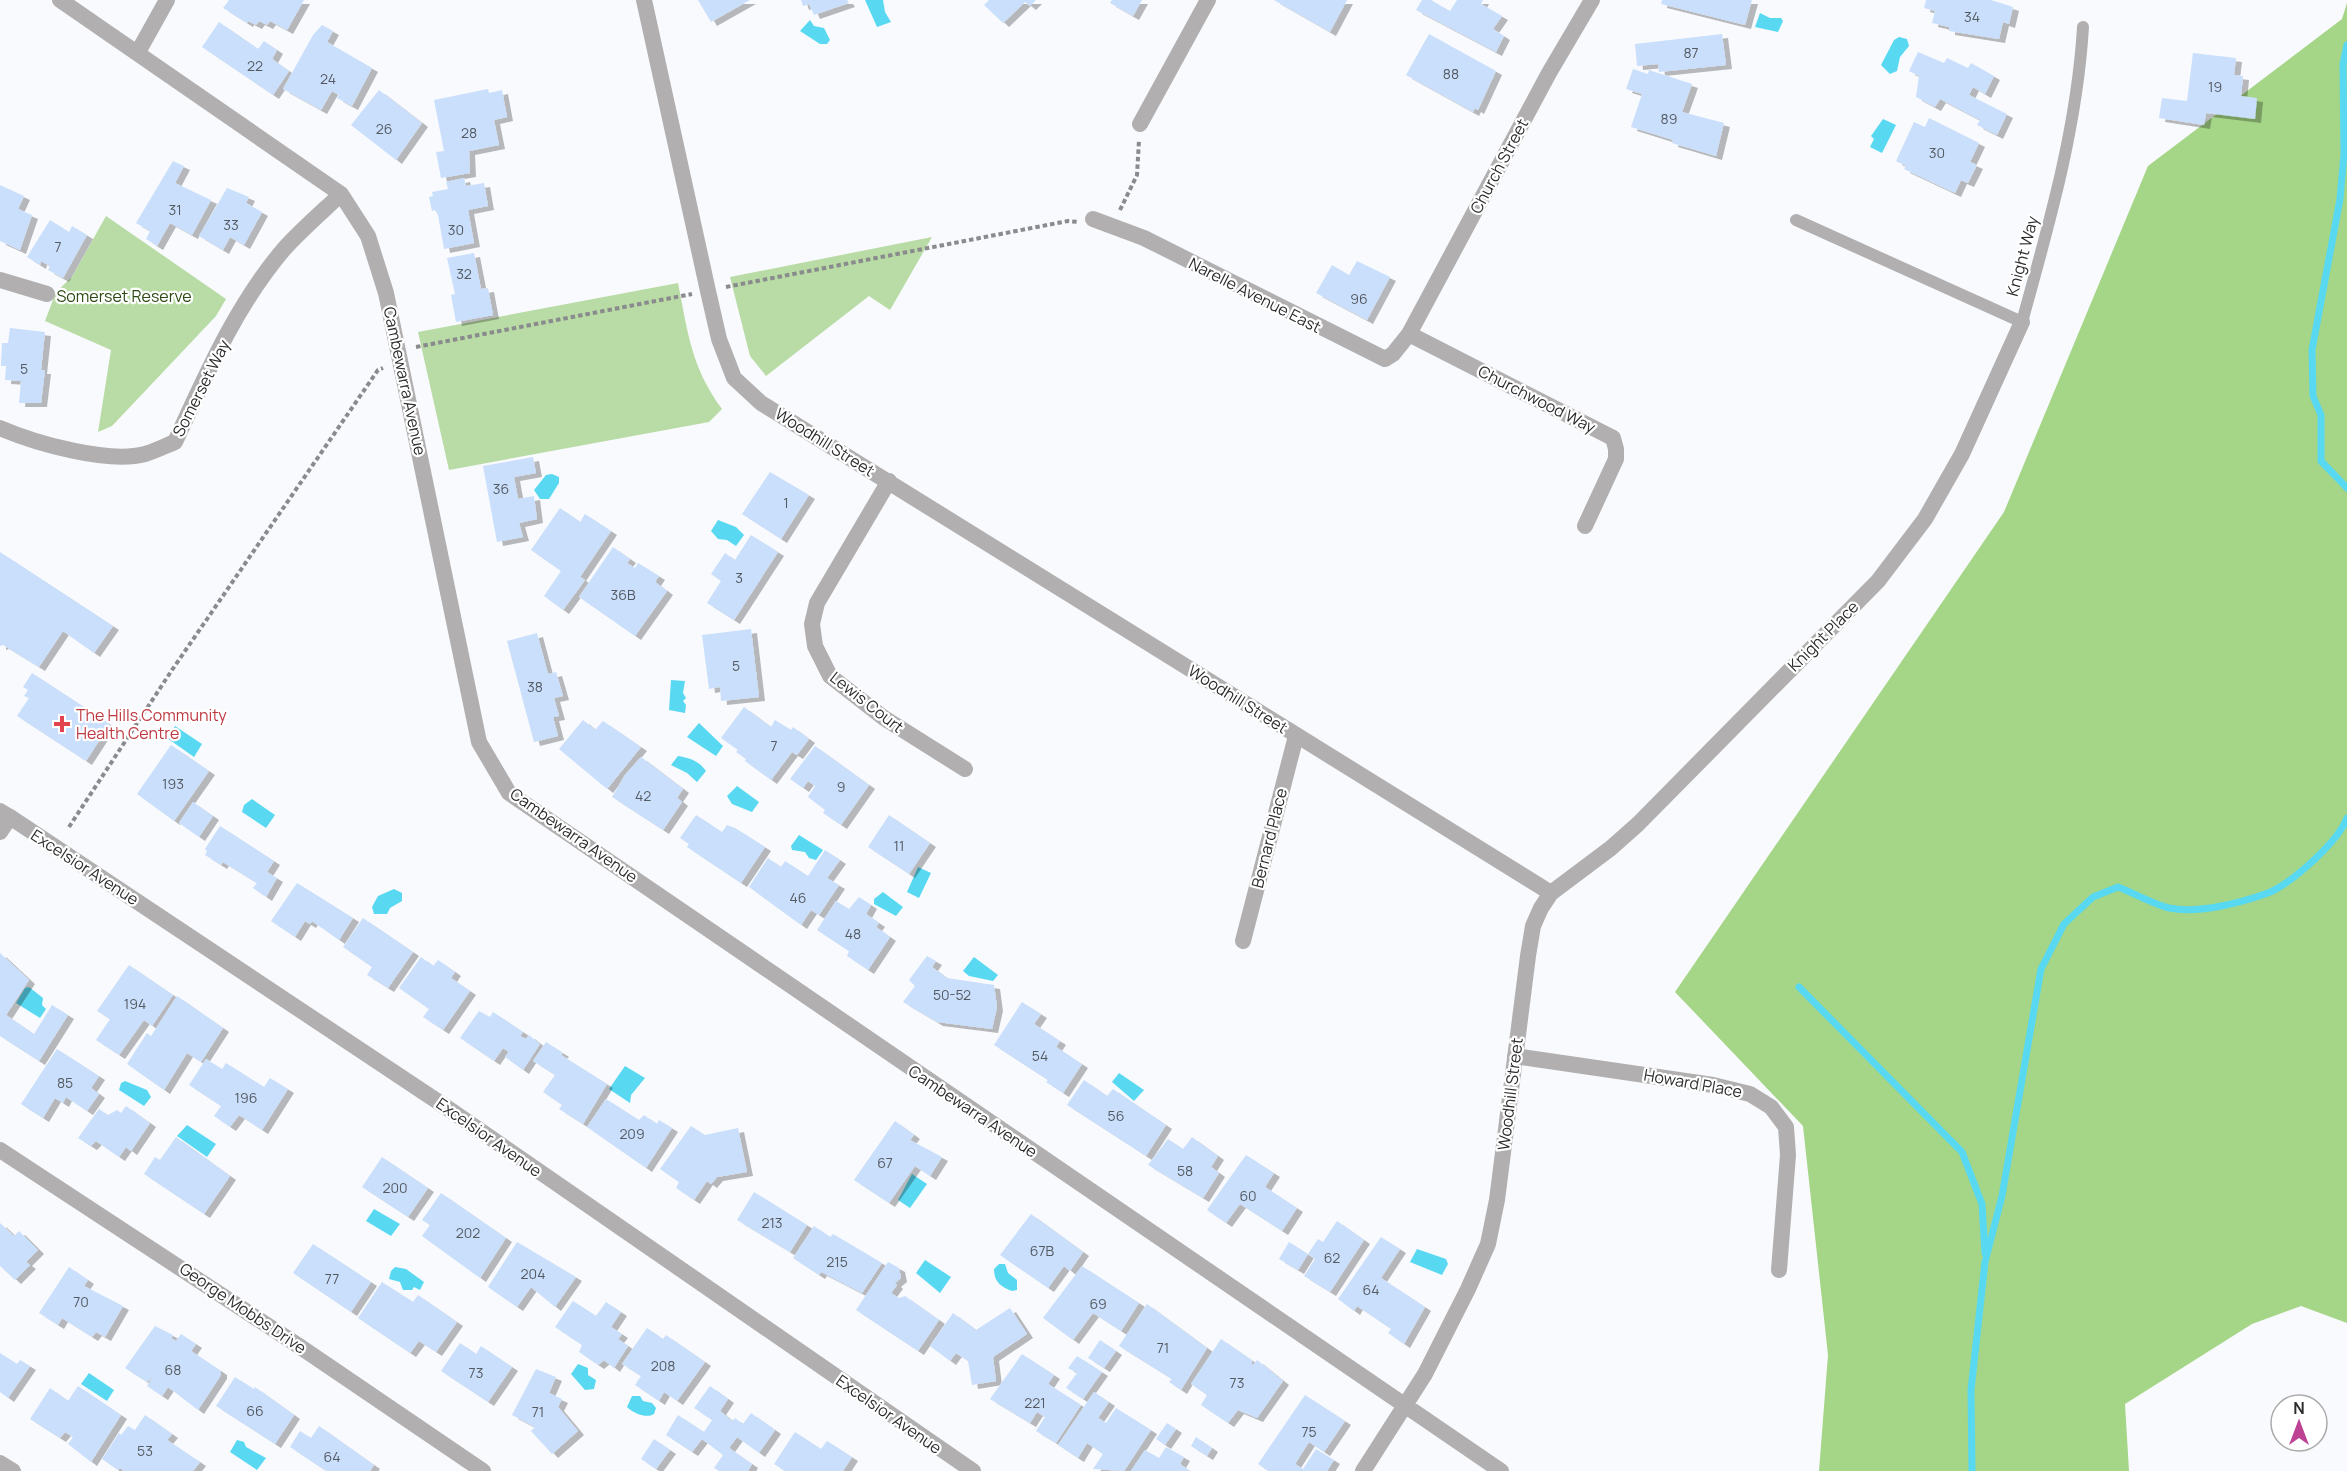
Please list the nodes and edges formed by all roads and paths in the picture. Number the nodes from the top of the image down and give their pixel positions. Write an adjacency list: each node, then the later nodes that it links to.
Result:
1 (60, 0): 7 (street, Cambewarra Avenue)
2 (167, 0): 7 (street)
3 (644, 0): 14 (street, Woodhill Street)
4 (1208, 0): 8 (street)
5 (1592, 0): 17 (street, Church Street)
6 (2083, 27): 16 (lane, Knight Way)
7 (138, 51): 9 (street, Cambewarra Avenue)
8 (1140, 124): 12 (path)
9 (341, 194): 18 (street, Cambewarra Avenue); 19 (street, Somerset Way)
10 (1086, 220): 12 (street, Narelle Avenue East); 14 (path)
11 (1796, 220): 16 (lane, Knight Way)
12 (1113, 225): 17 (street, Narelle Avenue East)
13 (0, 280): 15 (street)
14 (708, 291): 18 (path); 20 (street, Woodhill Street)
15 (47, 294)
16 (2022, 322): 27 (street, Knight Place)
17 (1409, 334): 21 (street, Churchwood Way)
18 (402, 359): 25 (path); 32 (street, Cambewarra Avenue)
19 (0, 428)
20 (889, 481): 22 (street, Woodhill Street); 23 (street, Lewis Court)
21 (1585, 526)
22 (1296, 735): 27 (street, Woodhill Street); 28 (street, Bernard Place)
23 (965, 769)
24 (5, 814): 26 (street); 36 (street, Excelsior Avenue)
25 (69, 827)
26 (0, 832)
27 (1551, 893): 29 (street, Woodhill Street)
28 (1243, 941)
29 (1515, 1056): 31 (street, Howard Place); 32 (street, Woodhill Street)
30 (0, 1150): 35 (street, George Mobbs Drive)
31 (1779, 1270)
32 (1405, 1407): 37 (street, Woodhill Street); 38 (street, Cambewarra Avenue)
33 (0, 1463): 34 (street)
34 (13, 1471)
35 (483, 1471)
36 (973, 1471)
37 (1363, 1471)
38 (1501, 1471)

